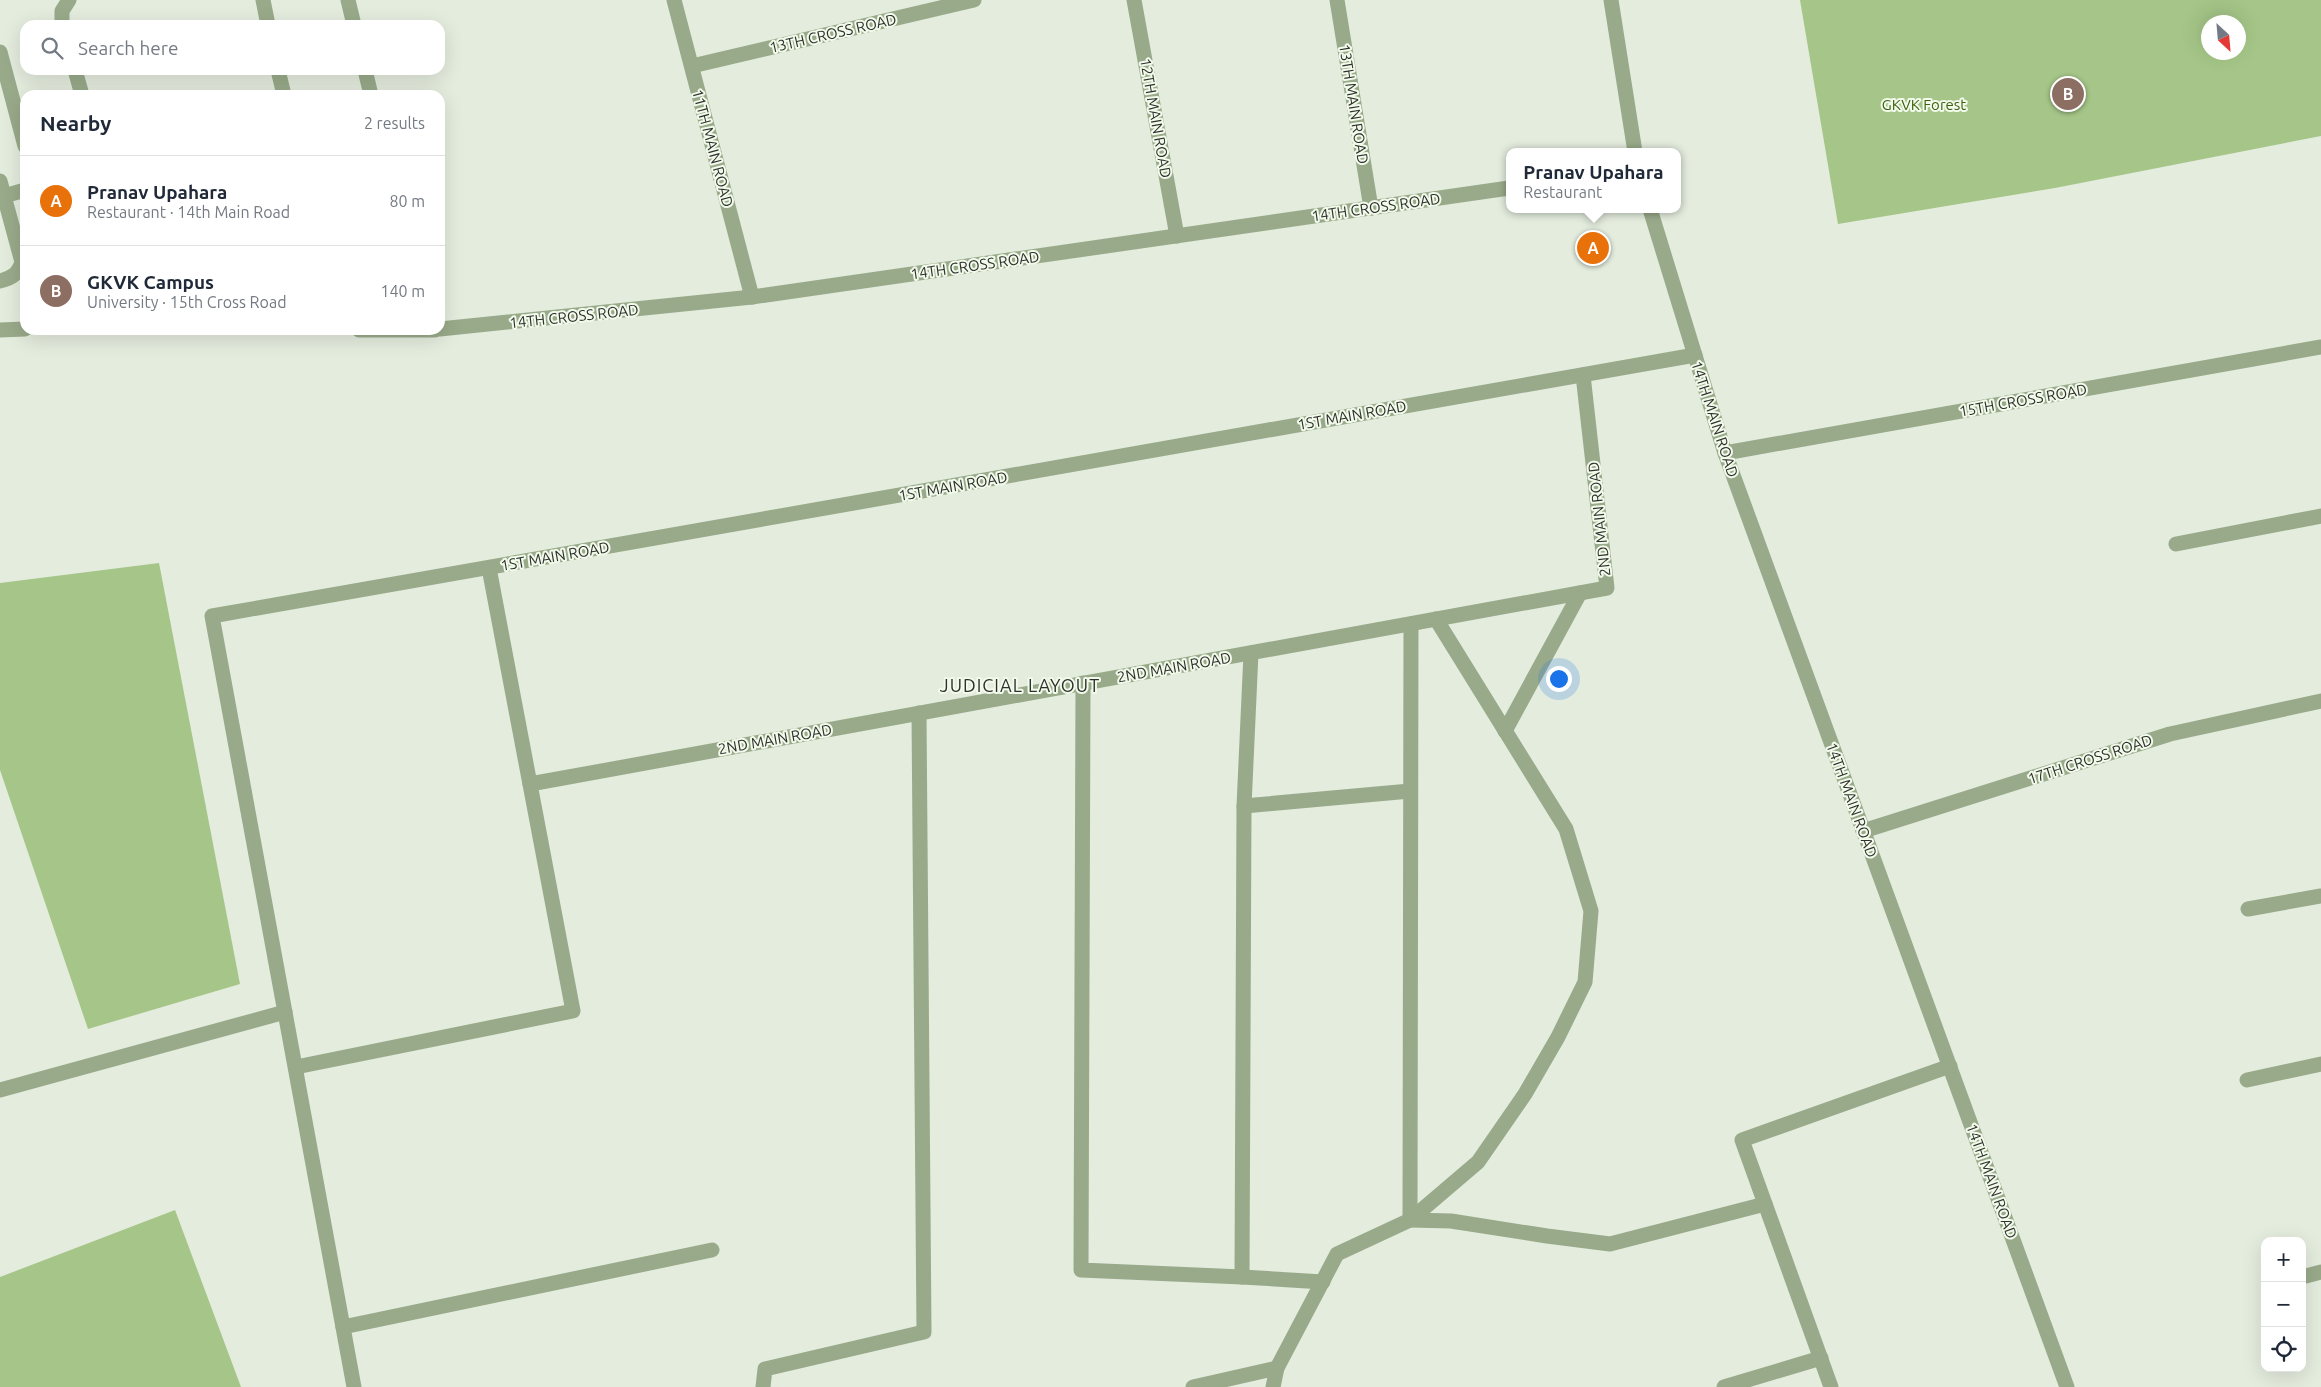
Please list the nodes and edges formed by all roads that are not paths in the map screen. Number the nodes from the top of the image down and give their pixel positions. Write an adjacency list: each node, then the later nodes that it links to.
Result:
1 (69, 0): 9 (street)
2 (263, 0): 10 (street)
3 (348, 0): 11 (street)
4 (674, 0): 13 (street, 11TH MAIN ROAD)
5 (974, 0): 13 (street, 13TH CROSS ROAD)
6 (1134, 0): 28 (street, 12TH MAIN ROAD)
7 (1337, 0): 26 (street, 13TH MAIN ROAD)
8 (1611, 0): 21 (street)
9 (62, 20)
10 (267, 20)
11 (353, 20)
12 (0, 52): 20 (street)
13 (692, 66): 32 (street, 11TH MAIN ROAD)
14 (76, 75): 17 (street)
15 (279, 75): 18 (street)
16 (366, 75): 19 (street)
17 (81, 90)
18 (283, 90)
19 (370, 90)
20 (20, 126)
21 (1634, 148)
22 (0, 181): 25 (street)
23 (1506, 188): 26 (street, 14TH CROSS ROAD)
24 (20, 191): 25 (street)
25 (4, 196): 29 (street)
26 (1371, 208): 28 (street, 14TH CROSS ROAD)
27 (1651, 213): 37 (street, 14TH MAIN ROAD)
28 (1177, 236): 32 (street, 14TH CROSS ROAD)
29 (20, 255)
30 (20, 268): 31 (street)
31 (0, 281)
32 (752, 297): 34 (street, 14TH CROSS ROAD)
33 (20, 329): 35 (street)
34 (445, 329)
35 (0, 330)
36 (2321, 347): 39 (street, 15TH CROSS ROAD)
37 (1695, 355): 38 (street, 1ST MAIN ROAD); 39 (street, 14TH MAIN ROAD)
38 (1583, 375): 42 (street, 1ST MAIN ROAD); 43 (street, 2ND MAIN ROAD)
39 (1725, 453): 54 (street, 14TH MAIN ROAD)
40 (2321, 516): 41 (street)
41 (2176, 544)
42 (489, 568): 51 (street); 57 (street, 1ST MAIN ROAD)
43 (1580, 593): 44 (street, 2ND MAIN ROAD); 50 (street)
44 (1436, 619): 45 (street, 2ND MAIN ROAD); 50 (street)
45 (1411, 624): 46 (street, 2ND MAIN ROAD); 52 (street)
46 (1251, 653): 47 (street, 2ND MAIN ROAD); 53 (street)
47 (1083, 683): 49 (street, 2ND MAIN ROAD); 68 (street)
48 (2321, 701): 54 (street, 17TH CROSS ROAD)
49 (919, 713): 51 (street, 2ND MAIN ROAD); 74 (street)
50 (1504, 731): 64 (street)
51 (530, 784): 60 (street)
52 (1410, 791): 53 (street); 64 (street)
53 (1244, 806): 68 (street)
54 (1863, 831): 59 (street, 14TH MAIN ROAD)
55 (2321, 896): 56 (street)
56 (2248, 909)
57 (285, 1012): 60 (street); 62 (street)
58 (2321, 1064): 61 (street)
59 (1950, 1066): 63 (street); 79 (street, 14TH MAIN ROAD)
60 (296, 1067): 70 (street)
61 (2247, 1080)
62 (0, 1090)
63 (1765, 1204): 64 (street); 71 (street)
64 (1410, 1220): 69 (street)
65 (712, 1250): 70 (street)
66 (2321, 1272): 67 (street)
67 (2306, 1276)
68 (1242, 1277): 69 (street)
69 (1323, 1282): 72 (street)
70 (343, 1327): 73 (street)
71 (1821, 1358): 77 (street); 78 (street)
72 (1277, 1368): 75 (street); 76 (street)
73 (354, 1387)
74 (763, 1387)
75 (1193, 1387)
76 (1273, 1387)
77 (1724, 1387)
78 (1831, 1387)
79 (2067, 1387)

